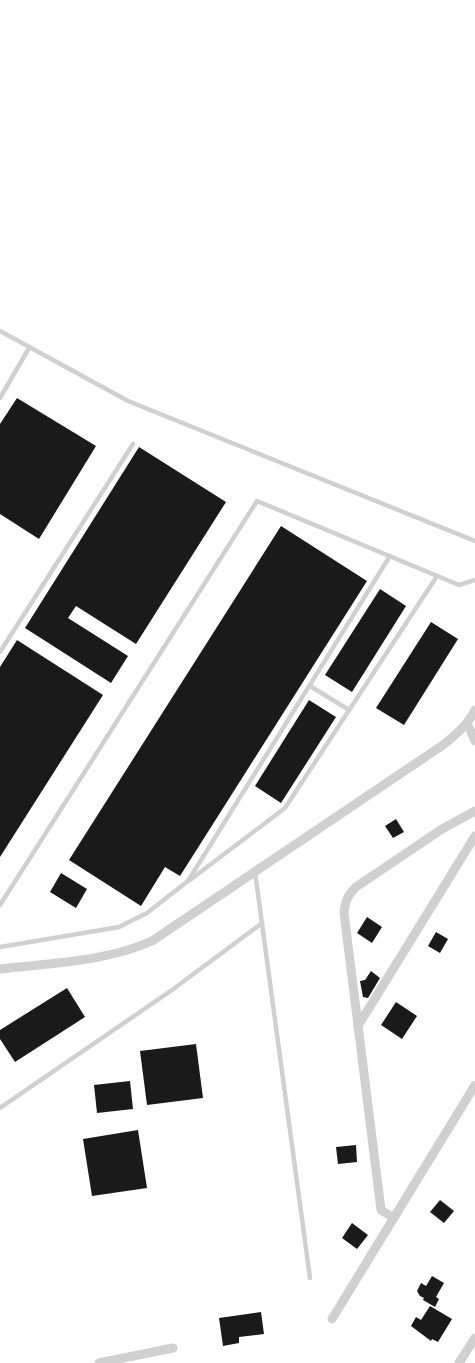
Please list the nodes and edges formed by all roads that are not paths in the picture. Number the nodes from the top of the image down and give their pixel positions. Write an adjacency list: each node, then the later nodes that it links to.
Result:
1 (0, 331): 2 (lane)
2 (30, 348): 3 (lane); 5 (lane)
3 (0, 398)
4 (133, 444): 9 (lane)
5 (475, 541)
6 (390, 556): 7 (lane); 10 (lane); 19 (lane)
7 (437, 576): 8 (lane); 11 (lane)
8 (475, 580)
9 (0, 652)
10 (310, 686): 11 (lane); 18 (lane)
11 (349, 710): 18 (lane)
12 (475, 710): 13 (street)
13 (467, 723): 14 (street); 17 (street)
14 (475, 741)
15 (475, 811): 23 (street)
16 (475, 836): 23 (street)
17 (255, 871): 20 (lane); 22 (street)
18 (188, 881): 21 (lane)
19 (0, 905)
20 (262, 923): 25 (lane); 27 (lane)
21 (0, 947)
22 (0, 969)
23 (358, 1026): 26 (street)
24 (475, 1086): 26 (street)
25 (0, 1108)
26 (394, 1218): 28 (street)
27 (310, 1278)
28 (332, 1319)
29 (475, 1338): 32 (street)
30 (172, 1348): 31 (street)
31 (99, 1363)
32 (459, 1363)

